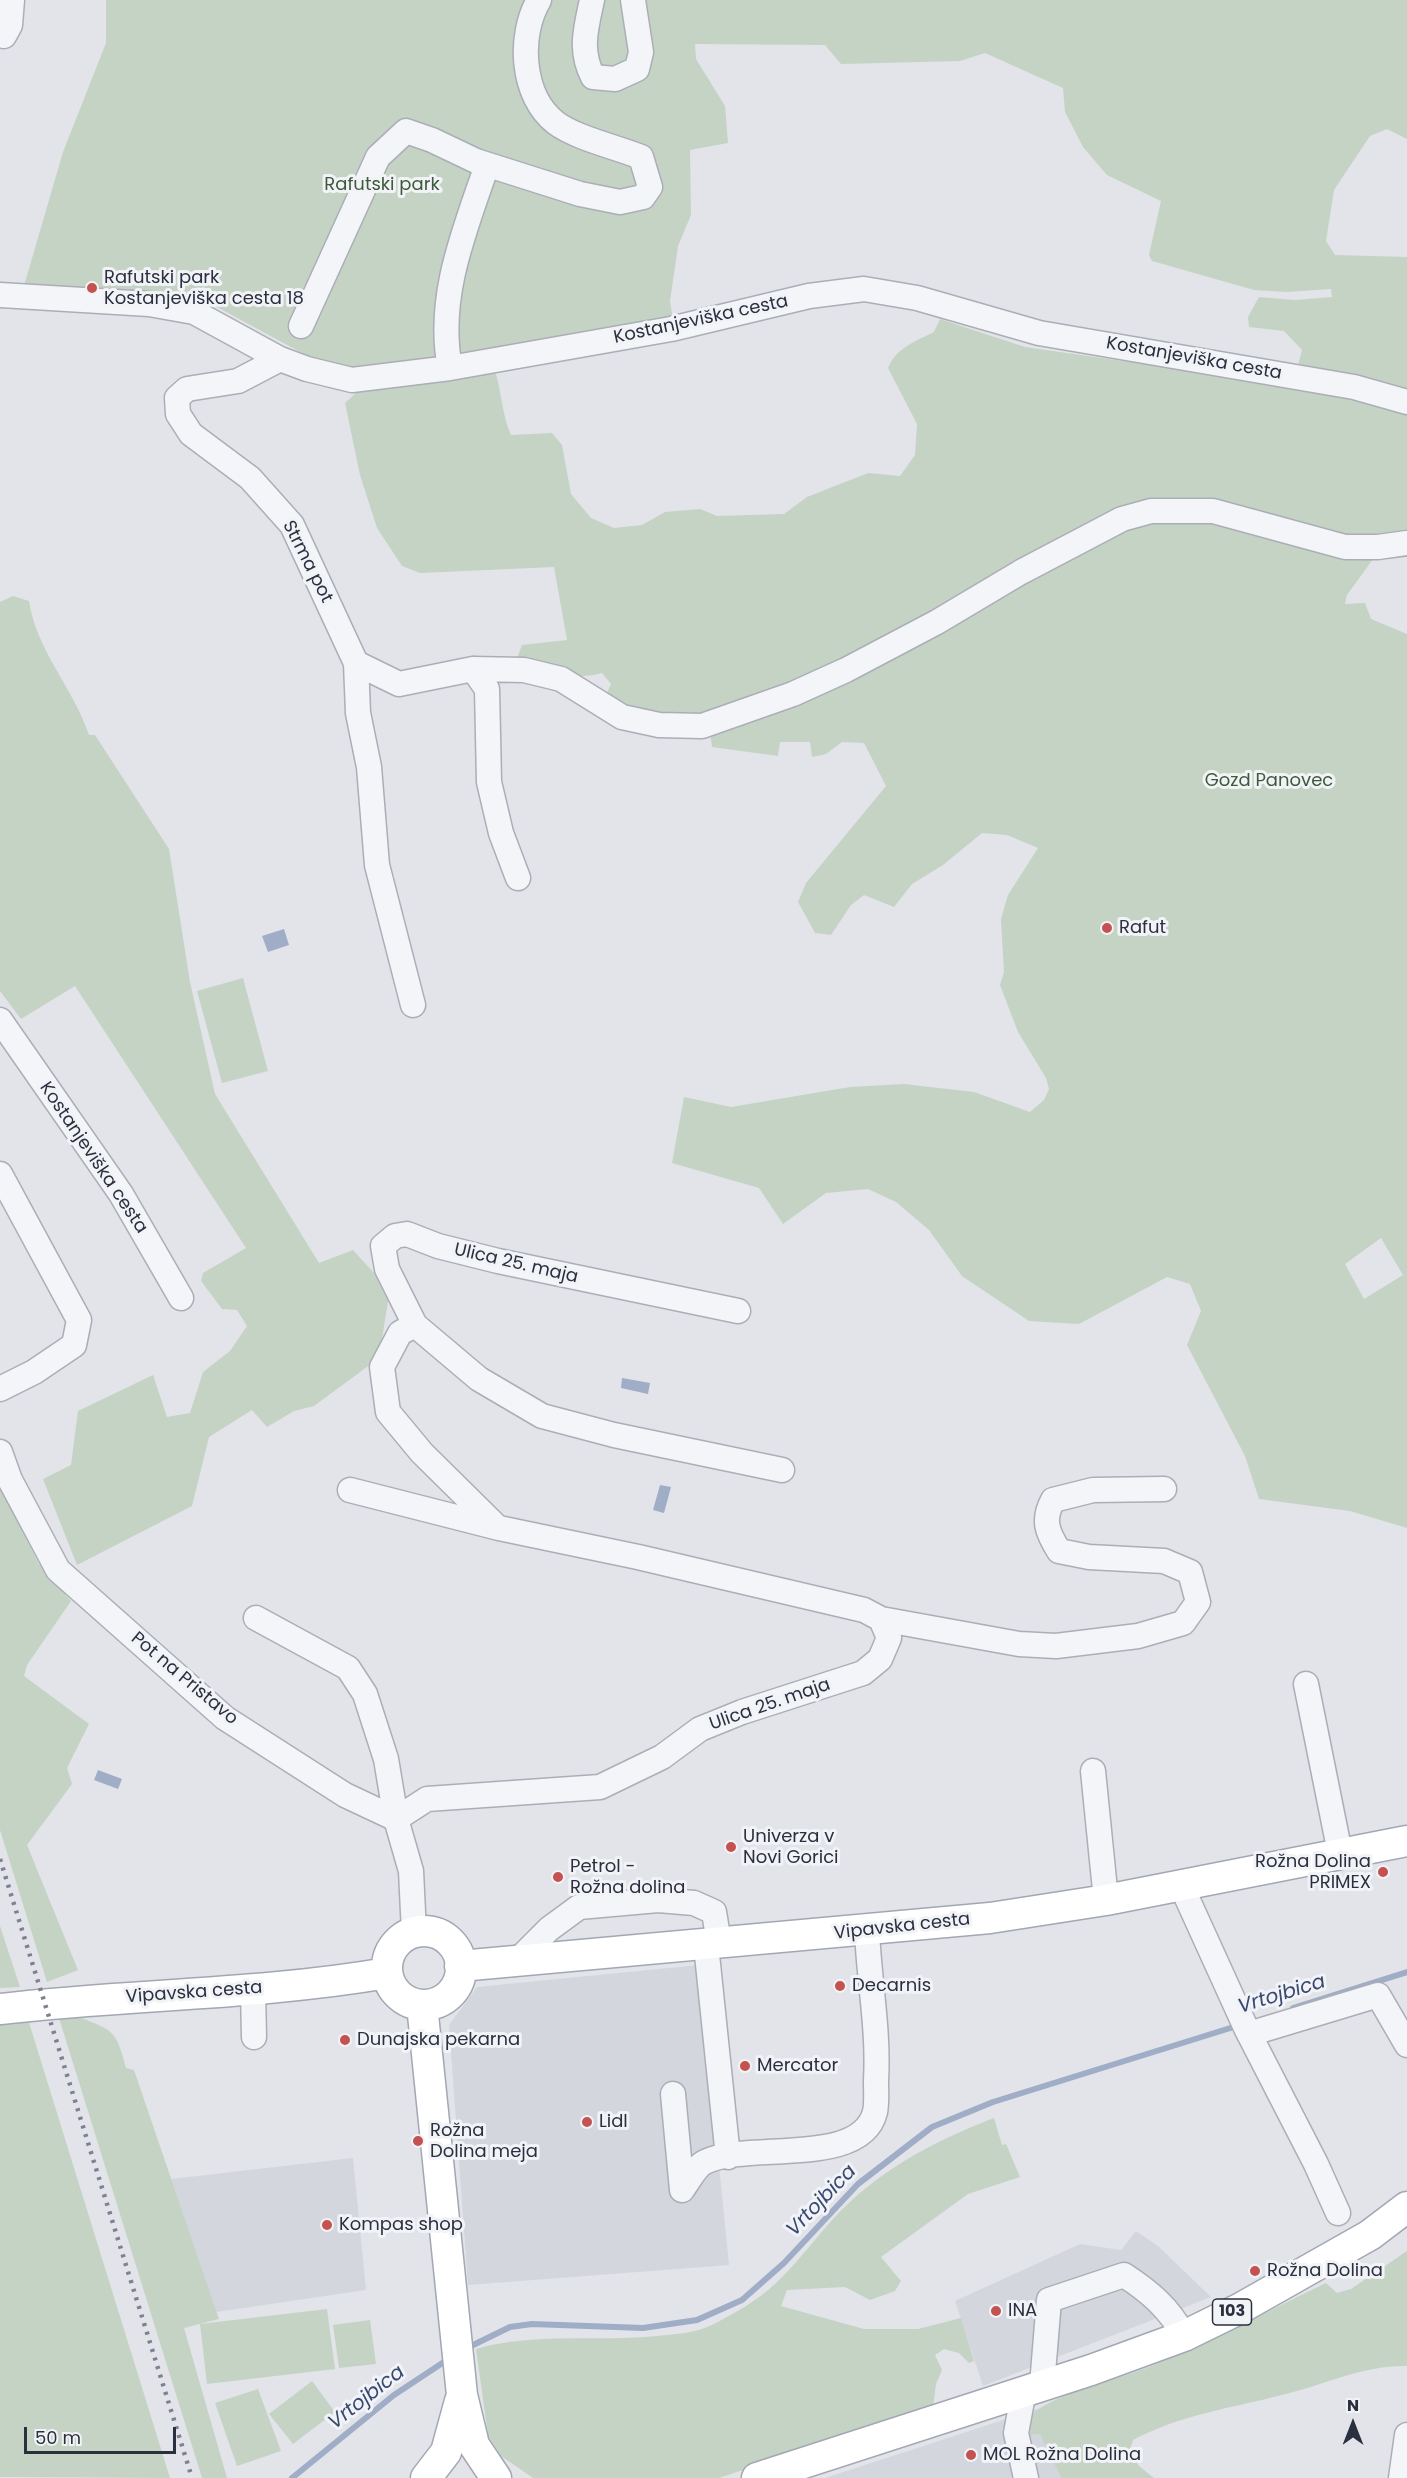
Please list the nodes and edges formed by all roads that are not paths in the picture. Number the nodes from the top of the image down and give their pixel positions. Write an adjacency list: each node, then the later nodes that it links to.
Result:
1 (12, 0): 5 (street)
2 (539, 0): 6 (street)
3 (592, 0): 4 (street)
4 (633, 0)
5 (0, 35)
6 (488, 165): 8 (street); 10 (street)
7 (0, 295): 9 (street, Kostanjeviška cesta)
8 (301, 326)
9 (280, 359): 10 (street, Kostanjeviška cesta); 13 (street, Strma pot)
10 (450, 368): 11 (street, Kostanjeviška cesta)
11 (1407, 402)
12 (1407, 543): 14 (street)
13 (356, 663): 14 (street); 16 (street, Strma pot)
14 (473, 669): 15 (street)
15 (518, 878)
16 (413, 1005)
17 (0, 1020): 19 (street, Kostanjeviška cesta)
18 (0, 1174): 22 (street)
19 (181, 1298)
20 (738, 1311): 21 (street, Ulica 25. maja)
21 (415, 1324): 24 (street, Ulica 25. maja); 27 (street)
22 (0, 1389)
23 (0, 1452): 32 (street, Pot na Pristavo)
24 (782, 1470)
25 (350, 1490): 27 (street)
26 (1164, 1490): 29 (street)
27 (498, 1528): 29 (street)
28 (256, 1618): 32 (street)
29 (881, 1619): 32 (street, Ulica 25. maja)
30 (1306, 1684): 34 (street)
31 (1093, 1771): 36 (street)
32 (396, 1820): 38 (street)
33 (1407, 1840): 34 (main road, Vipavska cesta)
34 (1340, 1854): 35 (main road, Vipavska cesta)
35 (1181, 1885): 36 (main road, Vipavska cesta); 46 (street)
36 (1106, 1900): 37 (main road, Vipavska cesta)
37 (867, 1931): 39 (main road, Vipavska cesta); 50 (street)
38 (414, 1933): 41 (main road); 42 (main road)
39 (713, 1944): 40 (main road, Vipavska cesta); 40 (street); 50 (street)
40 (518, 1960): 41 (main road, Vipavska cesta)
41 (460, 1966): 44 (main road)
42 (387, 1973): 43 (main road, Vipavska cesta); 44 (main road)
43 (253, 1990): 45 (main road, Vipavska cesta); 47 (street)
44 (422, 2005): 54 (main road)
45 (0, 2009)
46 (1245, 2024): 48 (street); 52 (street)
47 (254, 2037)
48 (1407, 2045)
49 (673, 2094): 50 (street)
50 (728, 2157)
51 (1407, 2207): 53 (main road, 103)
52 (1338, 2213)
53 (1184, 2336): 55 (main road, 103); 55 (street)
54 (460, 2381): 58 (main road); 59 (main road)
55 (1033, 2388): 57 (main road, 103); 60 (street)
56 (1407, 2435): 61 (street)
57 (766, 2477)
58 (426, 2478)
59 (496, 2478)
60 (1026, 2478)
61 (1401, 2478)

